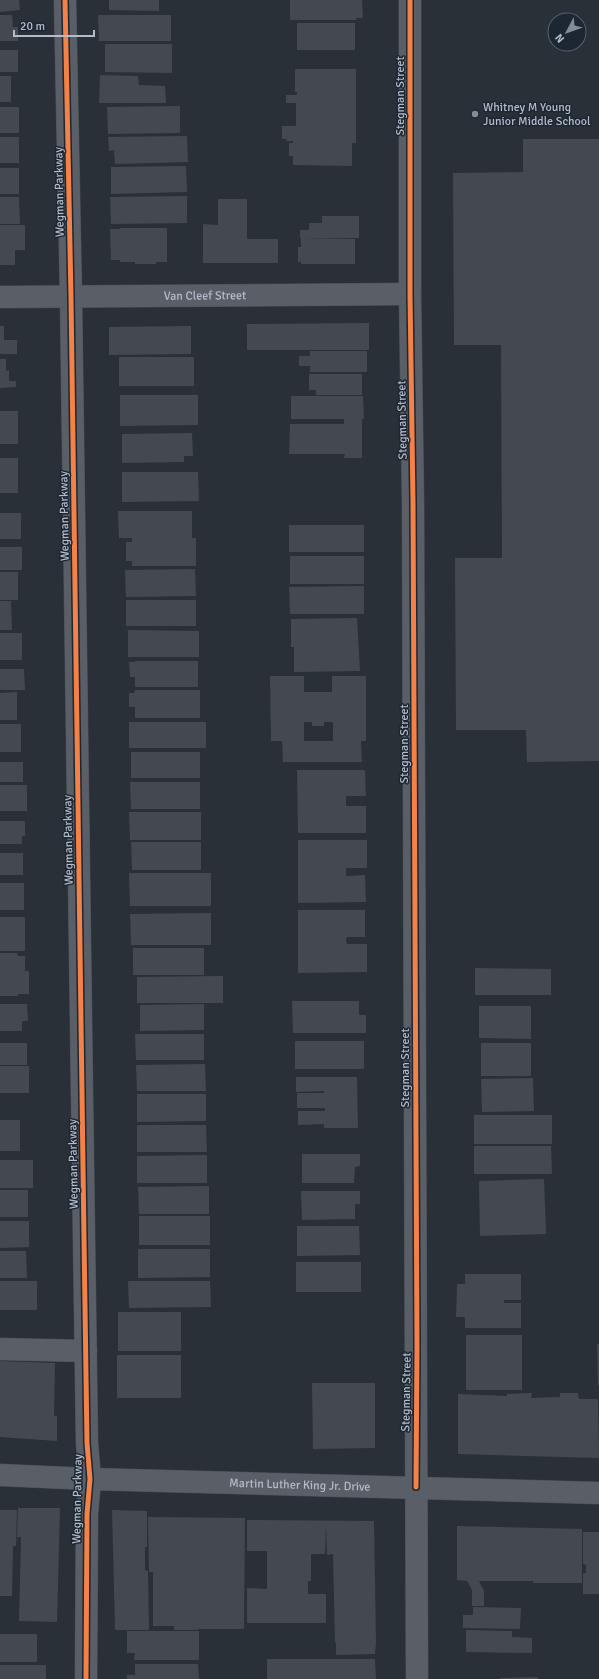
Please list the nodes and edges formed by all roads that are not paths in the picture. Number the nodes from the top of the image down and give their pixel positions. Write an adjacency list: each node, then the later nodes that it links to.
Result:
1 (65, 0): 5 (street, Wegman Parkway)
2 (410, 0): 3 (street, Stegman Street)
3 (410, 294): 5 (street, Van Cleef Street); 10 (street, Stegman Street)
4 (0, 297): 5 (street, Van Cleef Street)
5 (71, 297): 7 (street, Wegman Parkway)
6 (0, 1349): 7 (street)
7 (86, 1352): 9 (street, Wegman Parkway)
8 (0, 1475): 9 (street, Martin Luther King Jr. Drive)
9 (90, 1479): 10 (street, Martin Luther King Jr. Drive); 12 (street, Wegman Parkway)
10 (416, 1487): 11 (street, Martin Luther King Jr. Drive); 13 (street, Stegman Street)
11 (599, 1493)
12 (86, 1679)
13 (417, 1679)

